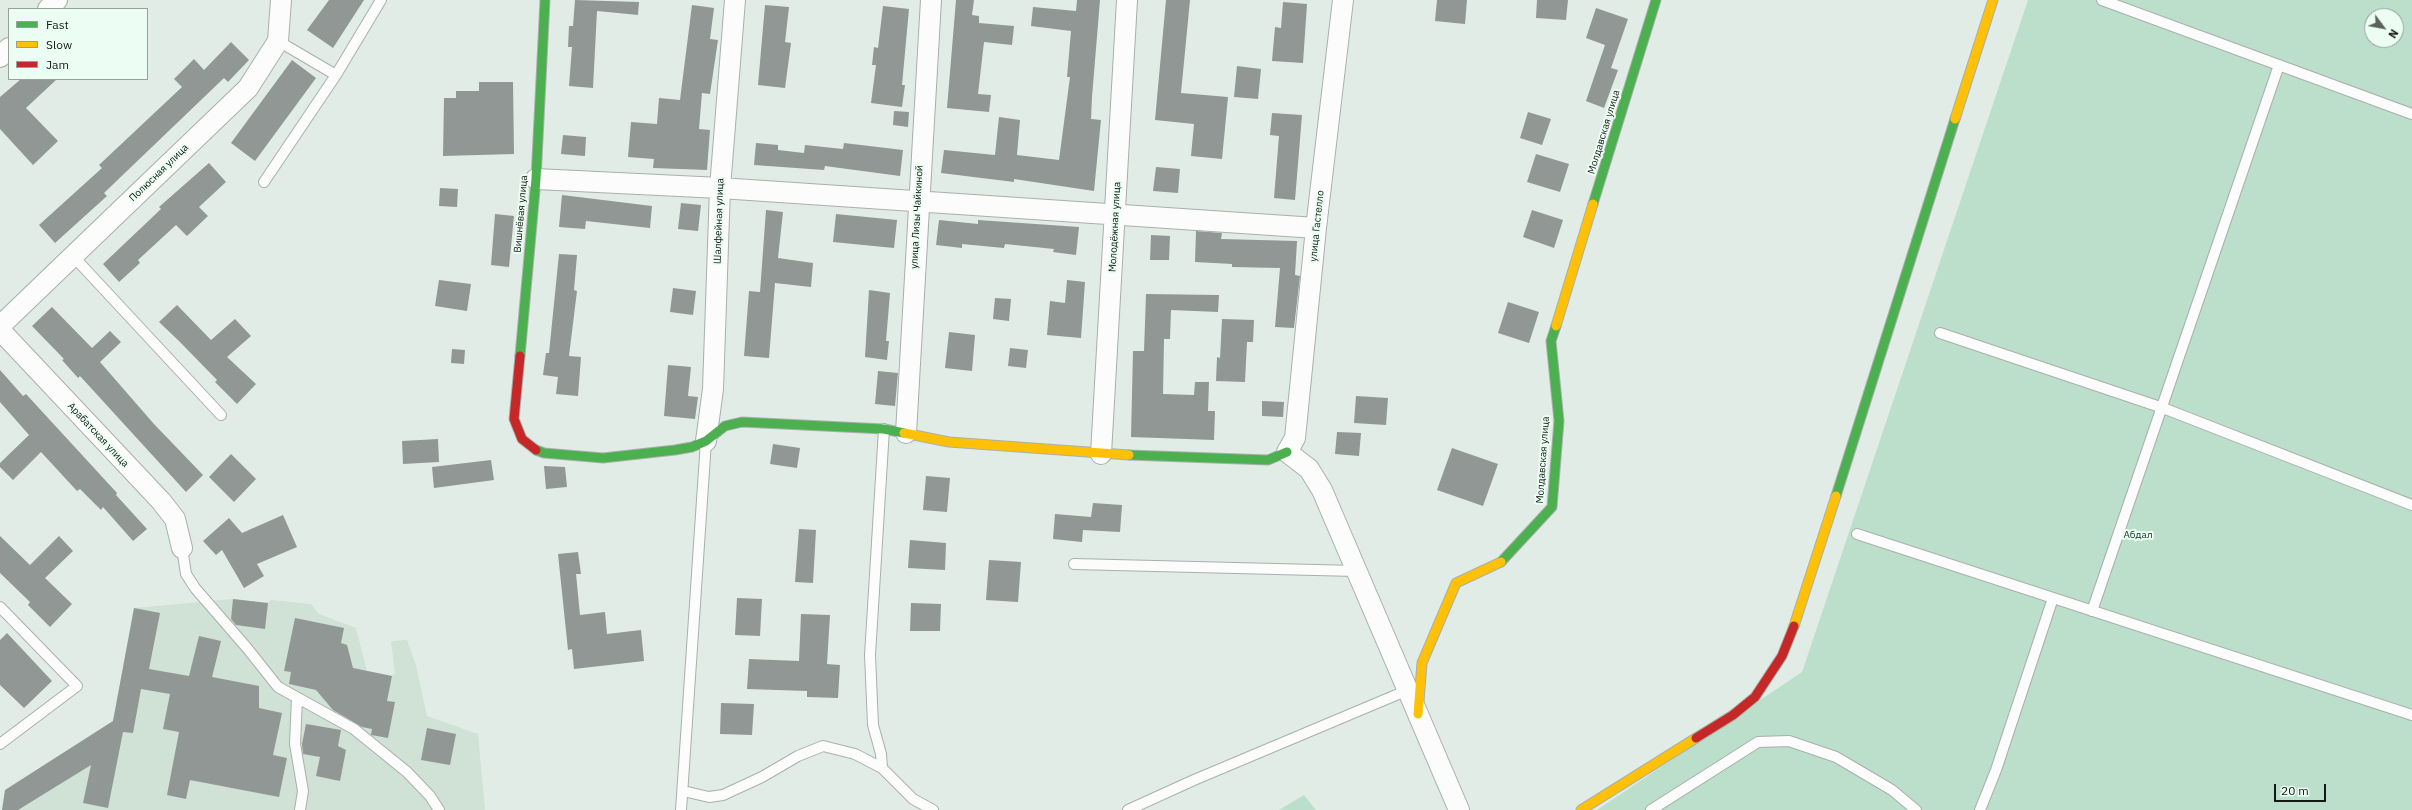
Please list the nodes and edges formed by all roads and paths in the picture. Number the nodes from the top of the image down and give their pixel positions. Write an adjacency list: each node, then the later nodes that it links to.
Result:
1 (57, 0): 12 (street)
2 (282, 0): 13 (street, Полюсная улица)
3 (380, 0): 15 (lane)
4 (546, 0): 17 (street, Вишнёвая улица)
5 (735, 0): 19 (street, Шалфейная улица)
6 (931, 0): 20 (street, улица Лизы Чайкиной)
7 (1127, 0): 21 (street, Молодёжная улица)
8 (1343, 0): 22 (street, улица Гастелло)
9 (1656, 0): 44 (street, Молдавская улица)
10 (1992, 0): 55 (street)
11 (2102, 0): 14 (lane)
12 (49, 8)
13 (278, 42): 15 (lane); 23 (street, Полюсная улица)
14 (2279, 65): 16 (lane); 27 (lane)
15 (336, 74): 18 (lane)
16 (2412, 114)
17 (536, 179): 19 (street); 31 (street, Вишнёвая улица)
18 (264, 182)
19 (720, 188): 20 (street); 31 (street, Шалфейная улица)
20 (918, 201): 21 (street); 30 (street, улица Лизы Чайкиной)
21 (1116, 216): 22 (street); 33 (street, Молодёжная улица)
22 (1316, 228): 32 (street, улица Гастелло)
23 (73, 256): 24 (street, Полюсная улица); 28 (lane)
24 (0, 326)
25 (0, 330): 36 (street, Арабатская улица)
26 (1940, 333): 27 (lane)
27 (2163, 408): 34 (lane); 41 (lane)
28 (221, 415)
29 (884, 429): 30 (street); 31 (street); 47 (lane)
30 (906, 433): 33 (street)
31 (706, 441): 48 (lane)
32 (1288, 452): 33 (street); 38 (street)
33 (1101, 454)
34 (2412, 505)
35 (1857, 534): 39 (lane)
36 (182, 548): 43 (lane)
37 (1074, 564): 38 (lane)
38 (1356, 571): 42 (street)
39 (2053, 598): 41 (lane); 58 (lane)
40 (0, 607): 46 (lane)
41 (2092, 611): 45 (lane)
42 (1408, 690): 44 (street); 53 (lane)
43 (297, 698): 49 (lane); 50 (lane)
44 (1418, 714): 54 (street)
45 (2412, 715)
46 (0, 744)
47 (882, 768): 48 (lane); 52 (lane)
48 (683, 791): 51 (lane)
49 (300, 810)
50 (439, 810)
51 (681, 810)
52 (934, 810)
53 (1128, 810)
54 (1459, 810)
55 (1581, 810)
56 (1650, 810): 57 (lane)
57 (1916, 810)
58 (1980, 810)

